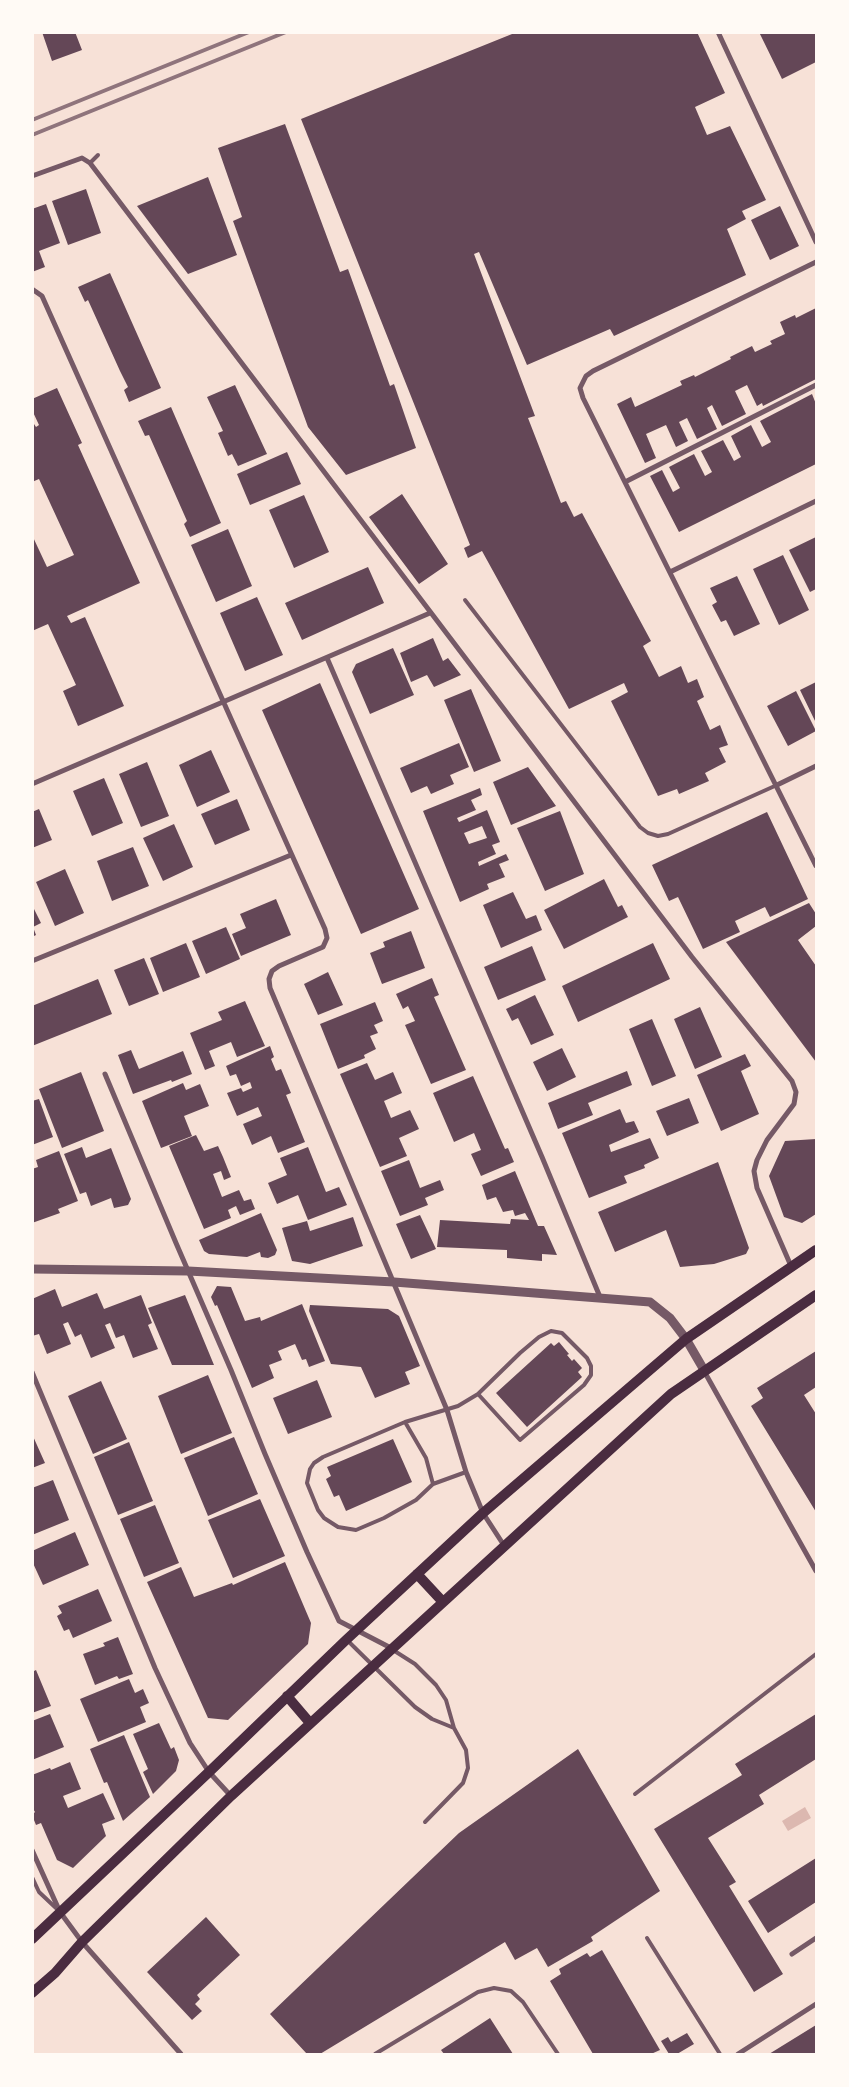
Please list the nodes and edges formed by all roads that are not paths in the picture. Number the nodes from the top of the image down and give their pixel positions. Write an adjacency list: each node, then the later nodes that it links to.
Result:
1 (718, 32): 5 (street)
2 (98, 155): 3 (lane)
3 (90, 164): 4 (street); 13 (street)
4 (32, 176)
5 (816, 242)
6 (816, 262): 9 (street)
7 (32, 289): 15 (street)
8 (816, 385): 9 (street)
9 (625, 482): 11 (street)
10 (816, 501): 11 (street)
11 (670, 572): 18 (street)
12 (464, 600): 18 (lane)
13 (430, 613): 14 (street); 24 (street)
14 (327, 658): 15 (street); 29 (street)
15 (224, 702): 17 (street); 19 (street)
16 (816, 766): 18 (street)
17 (32, 784)
18 (777, 785): 20 (street)
19 (291, 855): 21 (street); 27 (street)
20 (816, 866)
21 (32, 961)
22 (106, 1074): 26 (street)
23 (816, 1250): 24 (main road)
24 (791, 1266): 30 (main road)
25 (32, 1269): 26 (street)
26 (188, 1271): 27 (street); 43 (street)
27 (394, 1282): 29 (street); 34 (street)
28 (816, 1295): 31 (main road)
29 (600, 1297): 30 (street)
30 (686, 1339): 31 (street); 38 (main road)
31 (704, 1370): 39 (main road); 40 (street)
32 (32, 1372): 51 (street)
33 (478, 1394): 33 (lane); 34 (lane)
34 (447, 1410): 35 (lane); 36 (street)
35 (405, 1422): 37 (lane); 37 (lane)
36 (466, 1472): 37 (lane); 38 (street)
37 (433, 1484)
38 (483, 1513): 39 (street); 41 (main road)
39 (505, 1547): 42 (main road)
40 (816, 1571)
41 (417, 1574): 42 (main road); 43 (main road)
42 (443, 1602): 45 (main road)
43 (356, 1630): 44 (main road); 45 (street)
44 (346, 1640): 47 (lane); 48 (main road)
45 (391, 1648): 47 (main road); 50 (lane)
46 (816, 1654): 52 (lane)
47 (373, 1665): 49 (main road); 50 (lane)
48 (287, 1696): 49 (main road); 51 (main road)
49 (310, 1723): 53 (main road)
50 (454, 1728): 54 (lane)
51 (209, 1772): 53 (street); 57 (main road)
52 (635, 1794)
53 (231, 1796): 61 (main road)
54 (425, 1822)
55 (32, 1850): 57 (street)
56 (32, 1877): 57 (lane)
57 (60, 1912): 60 (main road); 61 (street)
58 (647, 1938): 68 (lane)
59 (816, 1938): 62 (street)
60 (32, 1939)
61 (82, 1942): 63 (main road); 65 (street)
62 (792, 1954)
63 (32, 1993)
64 (816, 2004): 69 (street)
65 (180, 2054)
66 (375, 2054): 67 (lane)
67 (558, 2054)
68 (720, 2054)
69 (738, 2054)

